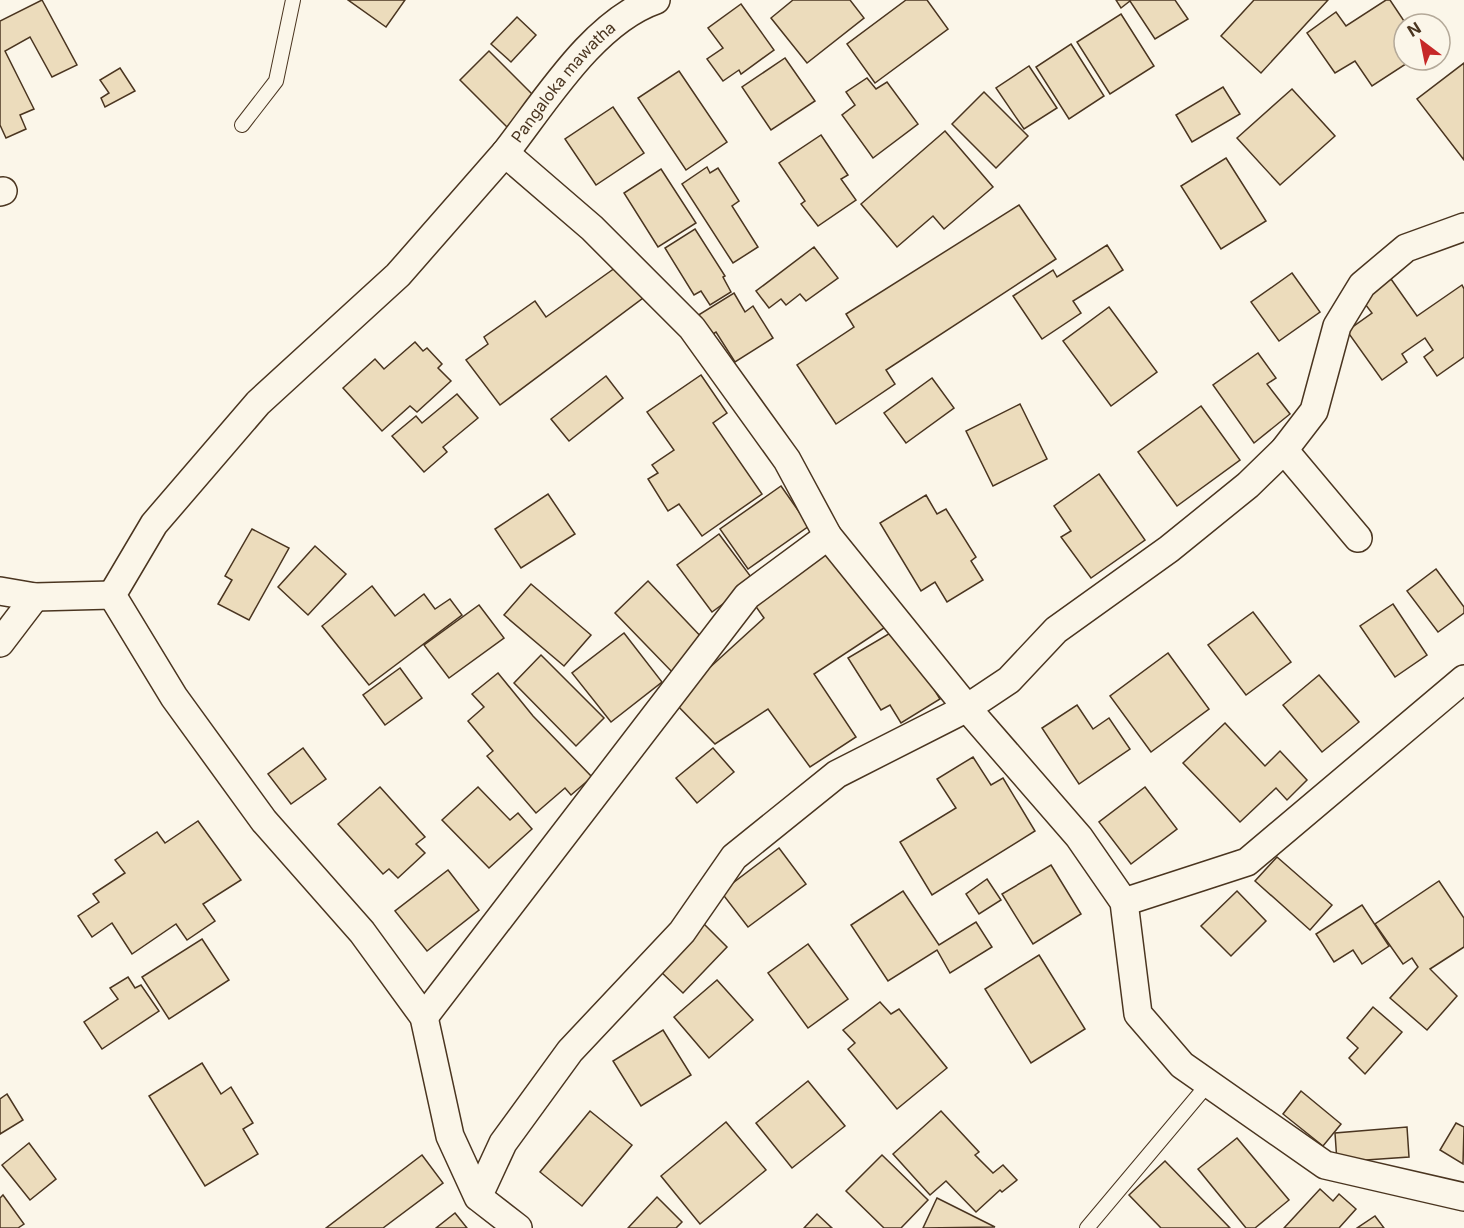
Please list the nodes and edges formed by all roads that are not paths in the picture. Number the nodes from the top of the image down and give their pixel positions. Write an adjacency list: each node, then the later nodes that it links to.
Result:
1 (293, 0): 3 (lane)
2 (656, 0): 4 (street, Pangaloka mawatha)
3 (242, 125)
4 (505, 153): 7 (street); 10 (street, Pangaloka mawatha)
5 (1464, 227): 6 (street)
6 (1284, 450): 8 (street); 14 (street)
7 (828, 536): 14 (street); 16 (street)
8 (1358, 538)
9 (0, 591): 11 (street)
10 (112, 596): 11 (street); 16 (street)
11 (35, 597): 12 (street)
12 (0, 643)
13 (1464, 680): 15 (street)
14 (967, 708): 15 (street); 18 (street)
15 (1124, 902): 17 (street)
16 (424, 1017): 18 (street)
17 (1208, 1084): 19 (street); 21 (lane)
18 (477, 1197): 20 (street)
19 (1464, 1197)
20 (518, 1228)
21 (1087, 1228)

